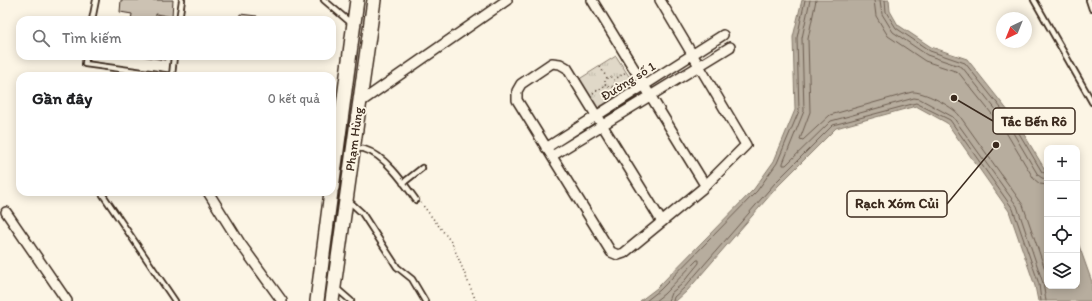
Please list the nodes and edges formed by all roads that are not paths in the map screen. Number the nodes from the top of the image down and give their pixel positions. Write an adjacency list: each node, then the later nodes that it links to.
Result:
1 (96, 0): 12 (lane)
2 (182, 0): 13 (lane)
3 (324, 0): 14 (lane)
4 (357, 0): 14 (main road, Phạm Hùng)
5 (374, 0): 26 (main road, Phạm Hùng)
6 (507, 0): 26 (street)
7 (592, 0): 23 (street)
8 (660, 0): 17 (street)
9 (1034, 0): 25 (lane)
10 (1090, 0): 11 (lane)
11 (1092, 9)
12 (93, 16)
13 (180, 16)
14 (353, 25): 32 (main road, Phạm Hùng)
15 (724, 35): 17 (street, Đường số 1)
16 (730, 47): 20 (street)
17 (693, 55): 20 (street); 23 (street, Đường số 1)
18 (86, 60): 21 (lane)
19 (174, 60): 22 (lane)
20 (699, 66): 24 (street); 35 (street)
21 (143, 72)
22 (172, 72)
23 (644, 86): 24 (street); 27 (street, Đường số 1)
24 (651, 96): 28 (street); 35 (street)
25 (1092, 102)
26 (359, 103): 29 (main road, Phạm Hùng)
27 (597, 116): 28 (street); 30 (street, Đường số 1); 30 (street)
28 (603, 125): 31 (street); 42 (street)
29 (353, 148): 34 (lane); 39 (main road, Phạm Hùng)
30 (546, 148): 31 (street)
31 (552, 156): 42 (street)
32 (336, 157)
33 (422, 168): 34 (lane)
34 (403, 182): 40 (lane)
35 (706, 185): 42 (street)
36 (104, 196): 45 (lane)
37 (211, 196): 46 (street)
38 (331, 196): 47 (main road)
39 (346, 198): 43 (main road, Phạm Hùng); 50 (lane)
40 (418, 201)
41 (6, 212): 44 (street)
42 (662, 222)
43 (334, 286): 48 (main road, Phạm Hùng); 49 (lane)
44 (67, 301)
45 (174, 301)
46 (282, 301)
47 (317, 301)
48 (332, 301)
49 (351, 301)
50 (425, 301)

